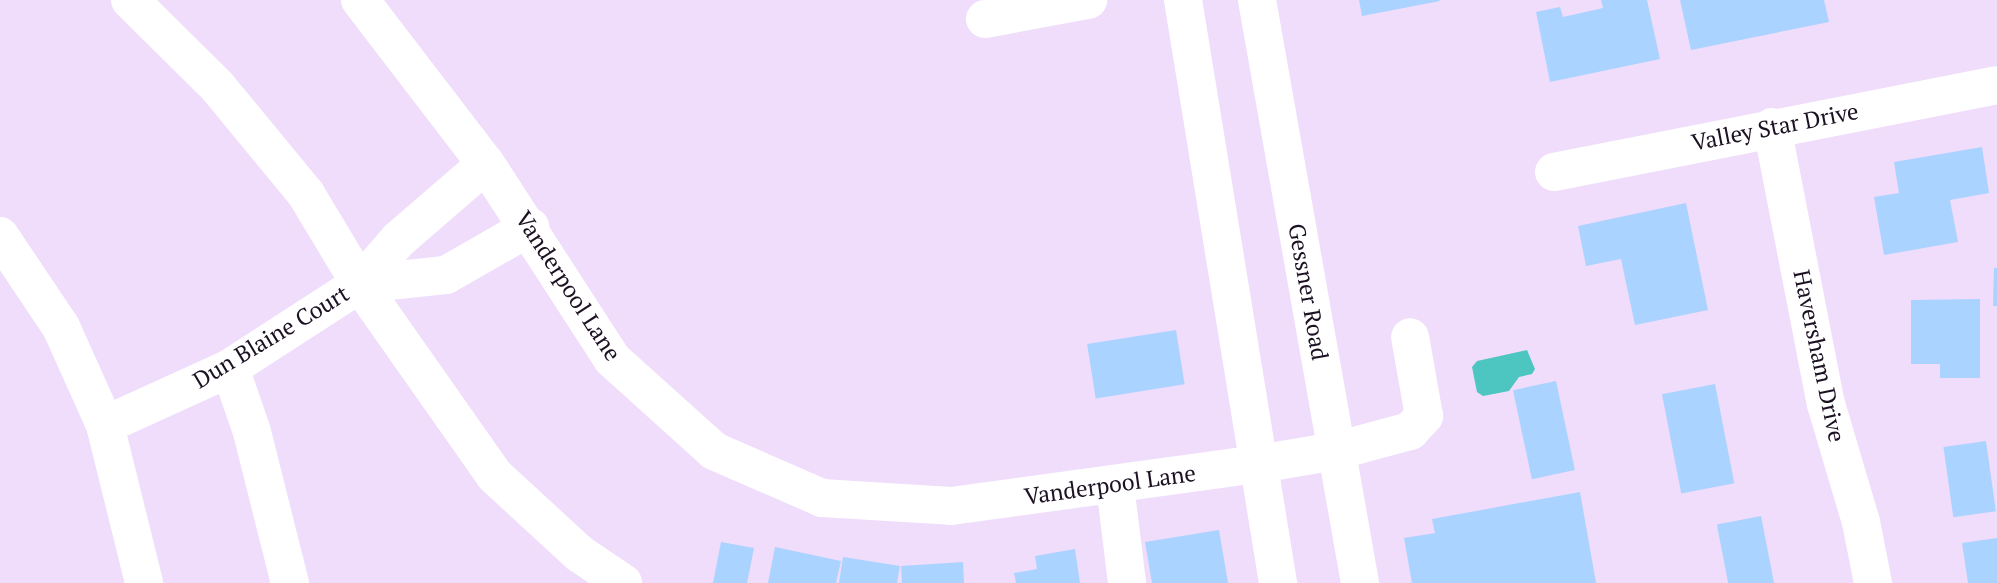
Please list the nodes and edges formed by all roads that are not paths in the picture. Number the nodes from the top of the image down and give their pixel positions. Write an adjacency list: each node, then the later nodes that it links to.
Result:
1 (130, 0): 13 (street)
2 (360, 0): 9 (street, Vanderpool Lane)
3 (1088, 0): 6 (street)
4 (1183, 0): 18 (street)
5 (1256, 0): 17 (street, Gessner Road)
6 (985, 19)
7 (1997, 85): 8 (street, Valley Star Drive)
8 (1772, 127): 10 (street, Valley Star Drive); 26 (street, Haversham Drive)
9 (486, 164): 11 (street, Vanderpool Lane); 13 (street, Dun Blaine Court)
10 (1554, 172)
11 (530, 227): 13 (street, Dun Blaine Court); 19 (street, Vanderpool Lane)
12 (0, 236): 16 (street)
13 (360, 284): 15 (street, Dun Blaine Court); 22 (street)
14 (1410, 337): 17 (street, Vanderpool Lane)
15 (230, 368): 16 (street, Dun Blaine Court); 21 (street)
16 (105, 425): 20 (street)
17 (1336, 451): 18 (street, Vanderpool Lane); 25 (street, Gessner Road)
18 (1259, 464): 19 (street, Vanderpool Lane); 24 (street)
19 (1115, 485): 23 (street)
20 (145, 583)
21 (290, 583)
22 (623, 583)
23 (1127, 583)
24 (1278, 583)
25 (1360, 583)
26 (1873, 583)

